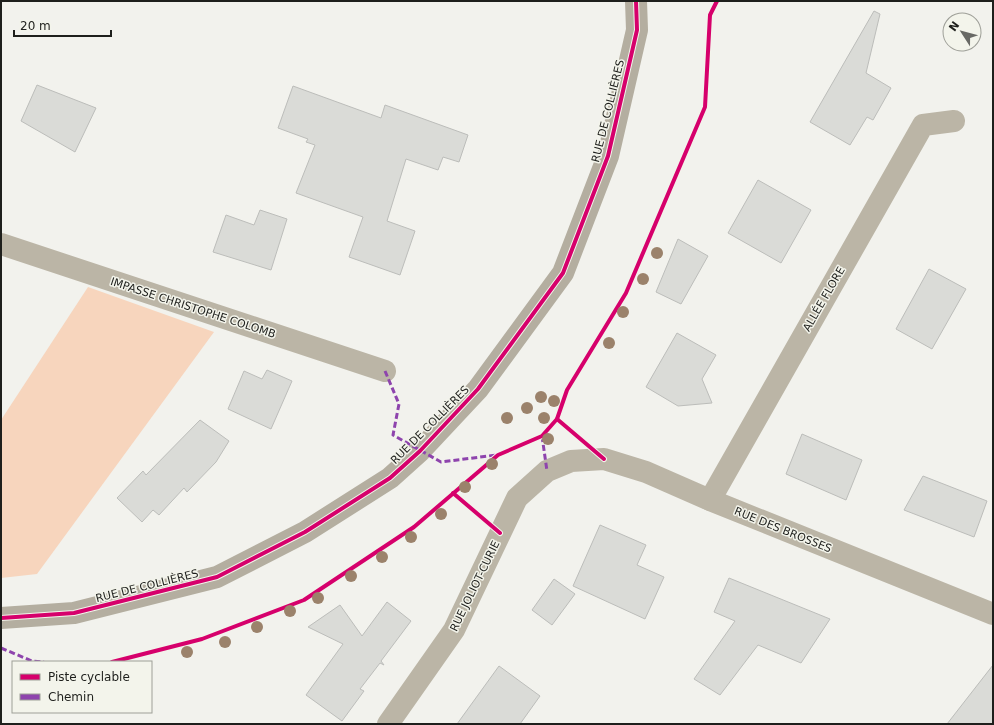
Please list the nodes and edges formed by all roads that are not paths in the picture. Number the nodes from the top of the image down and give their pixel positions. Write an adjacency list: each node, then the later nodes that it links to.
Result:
1 (636, 1): 8 (main road, RUE DE COLLIÈRES)
2 (954, 121): 6 (street, ALLÉE FLORE)
3 (1, 244): 4 (street, IMPASSE CHRISTOPHE COLOMB)
4 (385, 371)
5 (571, 461): 6 (street, RUE DES BROSSES); 9 (street, RUE JOLIOT-CURIE)
6 (710, 500): 7 (street, RUE DES BROSSES)
7 (993, 614)
8 (1, 618)
9 (388, 724)

